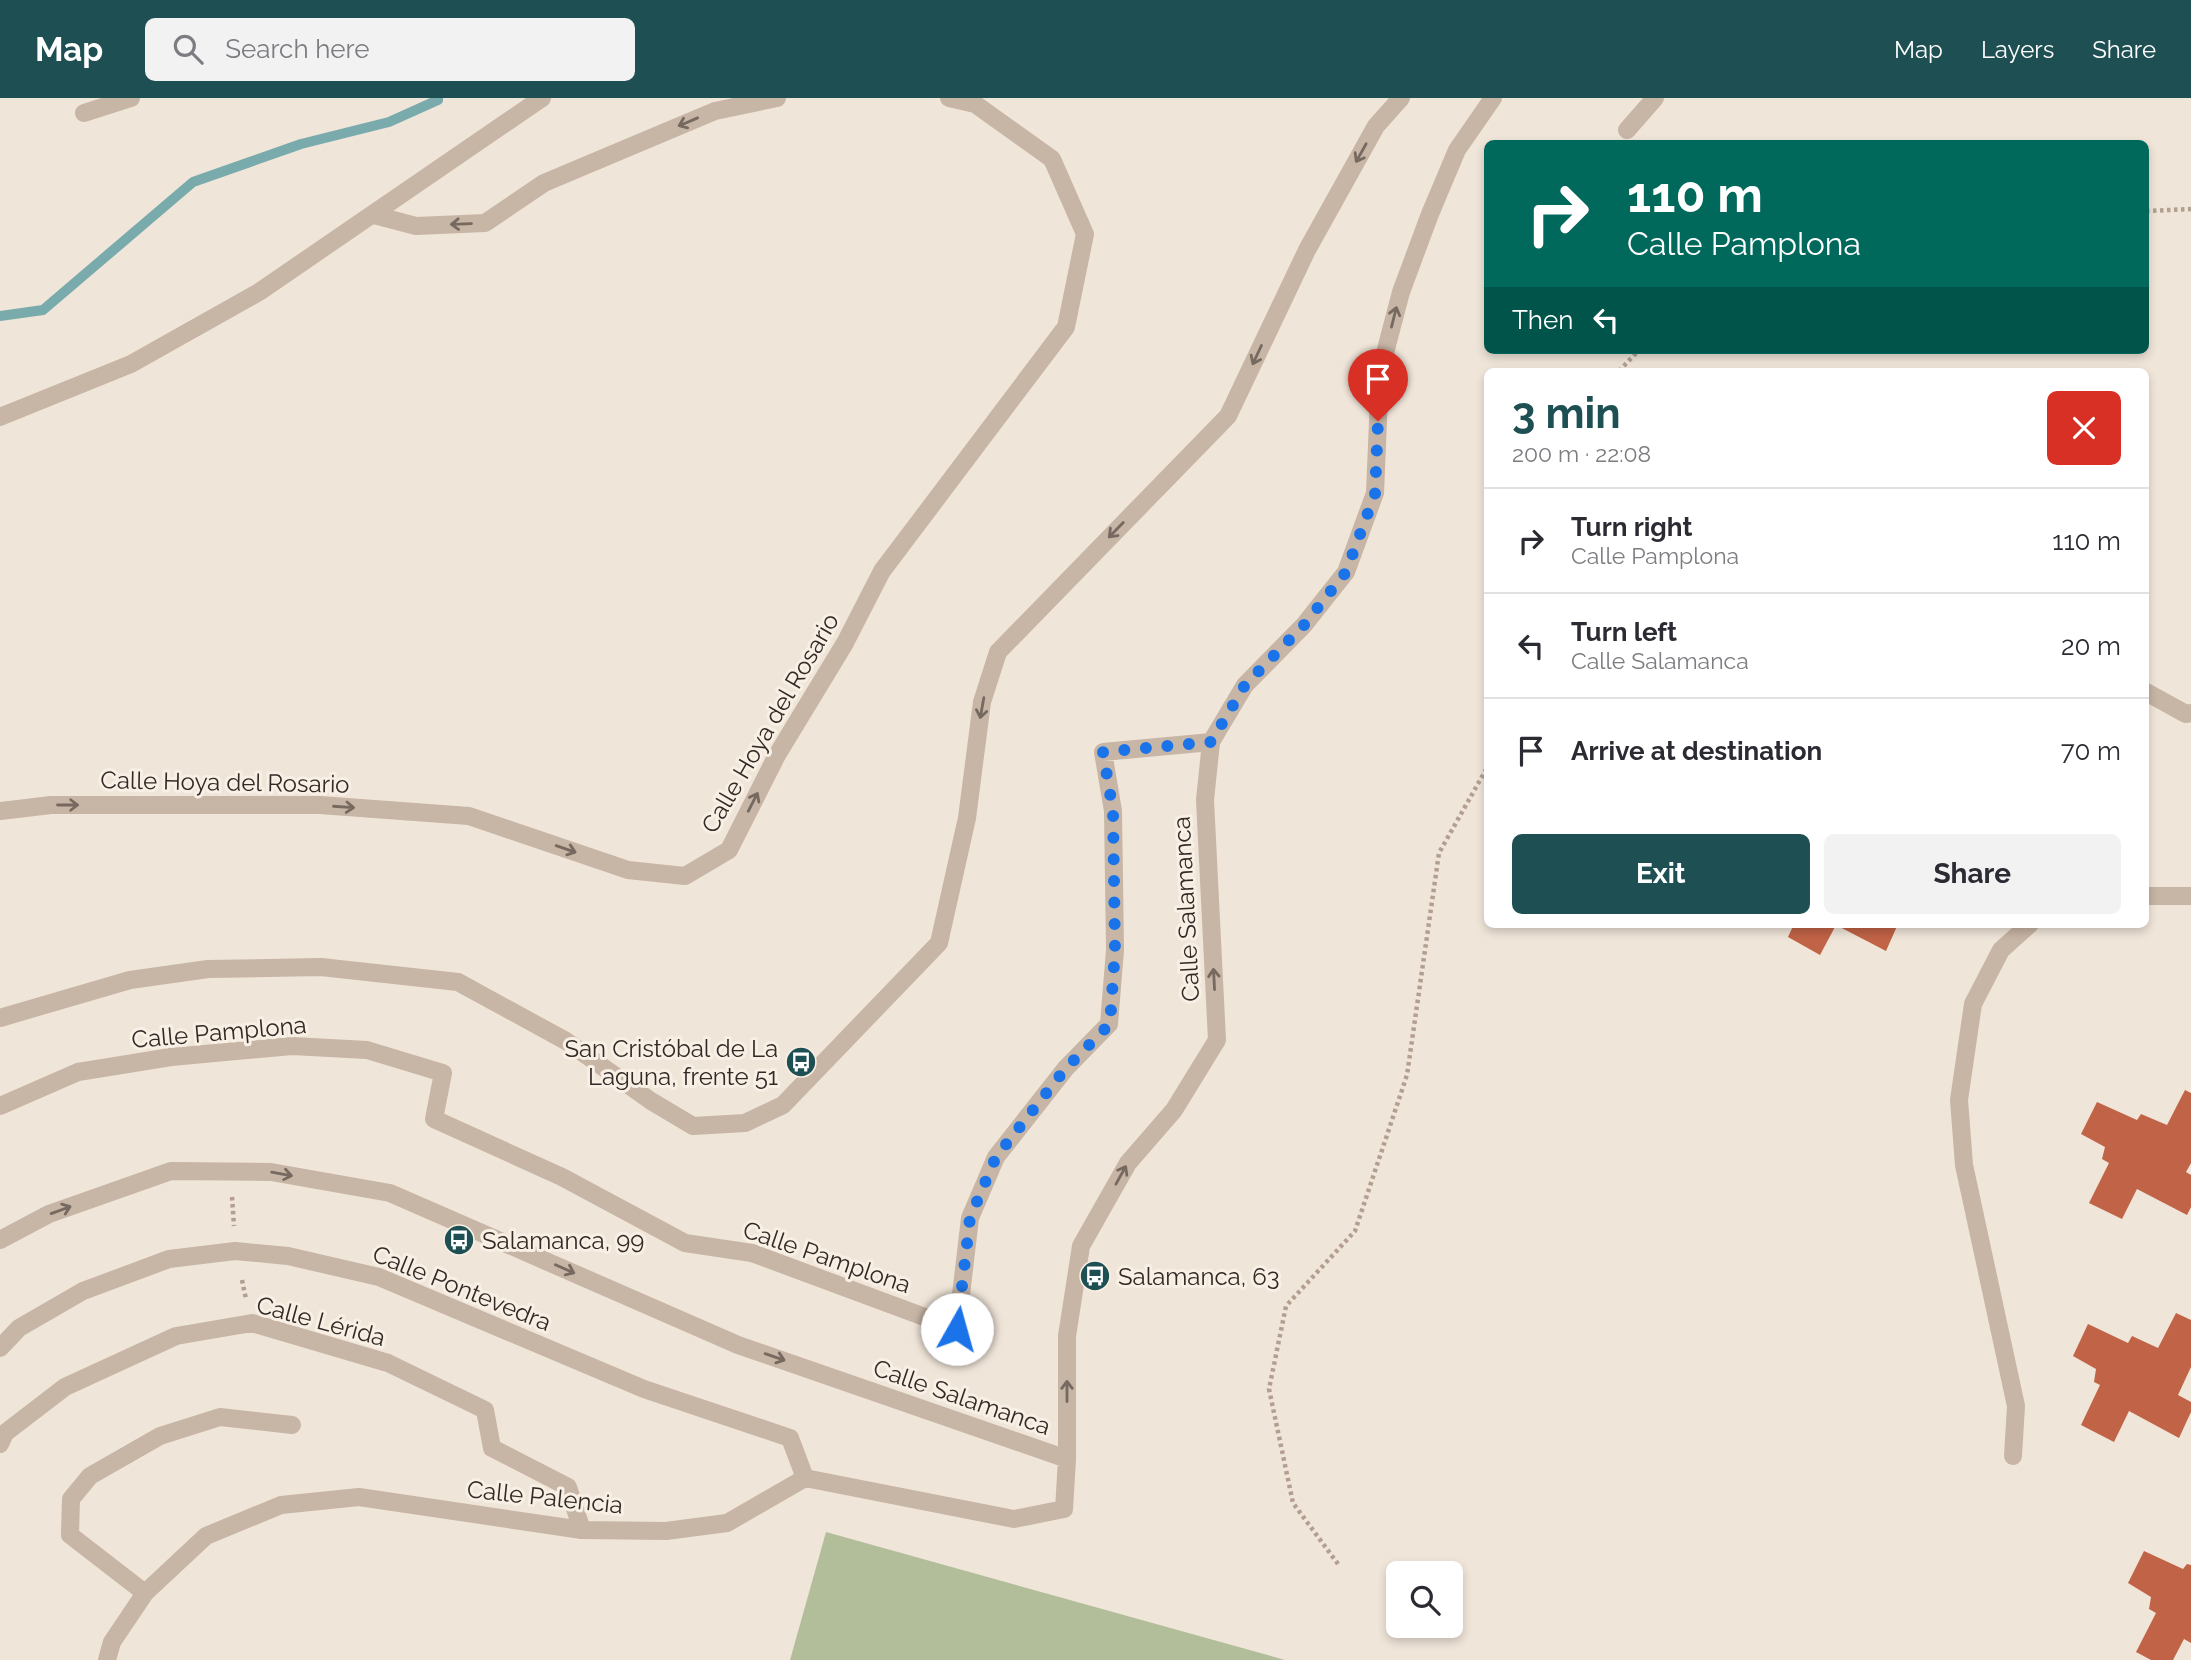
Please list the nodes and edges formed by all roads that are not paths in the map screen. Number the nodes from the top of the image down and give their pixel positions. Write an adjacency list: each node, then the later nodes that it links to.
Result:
1 (131, 98): 8 (street)
2 (542, 98): 10 (street)
3 (777, 98): 10 (street, one-way to 10)
4 (948, 98): 15 (street, Calle Hoya del Rosario, one-way to 4)
5 (1401, 98): 19 (street, one-way to 19)
6 (1493, 98): 14 (street, Calle Salamanca, one-way to 6)
7 (1655, 98): 9 (street)
8 (84, 113)
9 (1628, 131)
10 (374, 215): 11 (street)
11 (0, 417)
12 (2149, 694): 13 (street)
13 (2191, 713)
14 (1211, 742): 20 (street, Calle Pamplona); 26 (street, Calle Salamanca, one-way to 14)
15 (0, 811)
16 (2149, 896): 17 (street)
17 (2191, 896)
18 (2026, 928): 25 (street)
19 (0, 1018)
20 (0, 1106)
21 (0, 1240): 26 (street, Calle Salamanca, one-way to 26)
22 (0, 1348): 27 (street, Calle Pontevedra)
23 (292, 1425): 29 (street)
24 (0, 1444): 28 (street, Calle Lérida)
25 (2013, 1456)
26 (1067, 1459): 27 (street)
27 (805, 1478): 28 (street, Calle Palencia)
28 (582, 1530): 29 (street, Calle Palencia)
29 (145, 1593): 30 (street, Calle Palencia)
30 (107, 1660)

